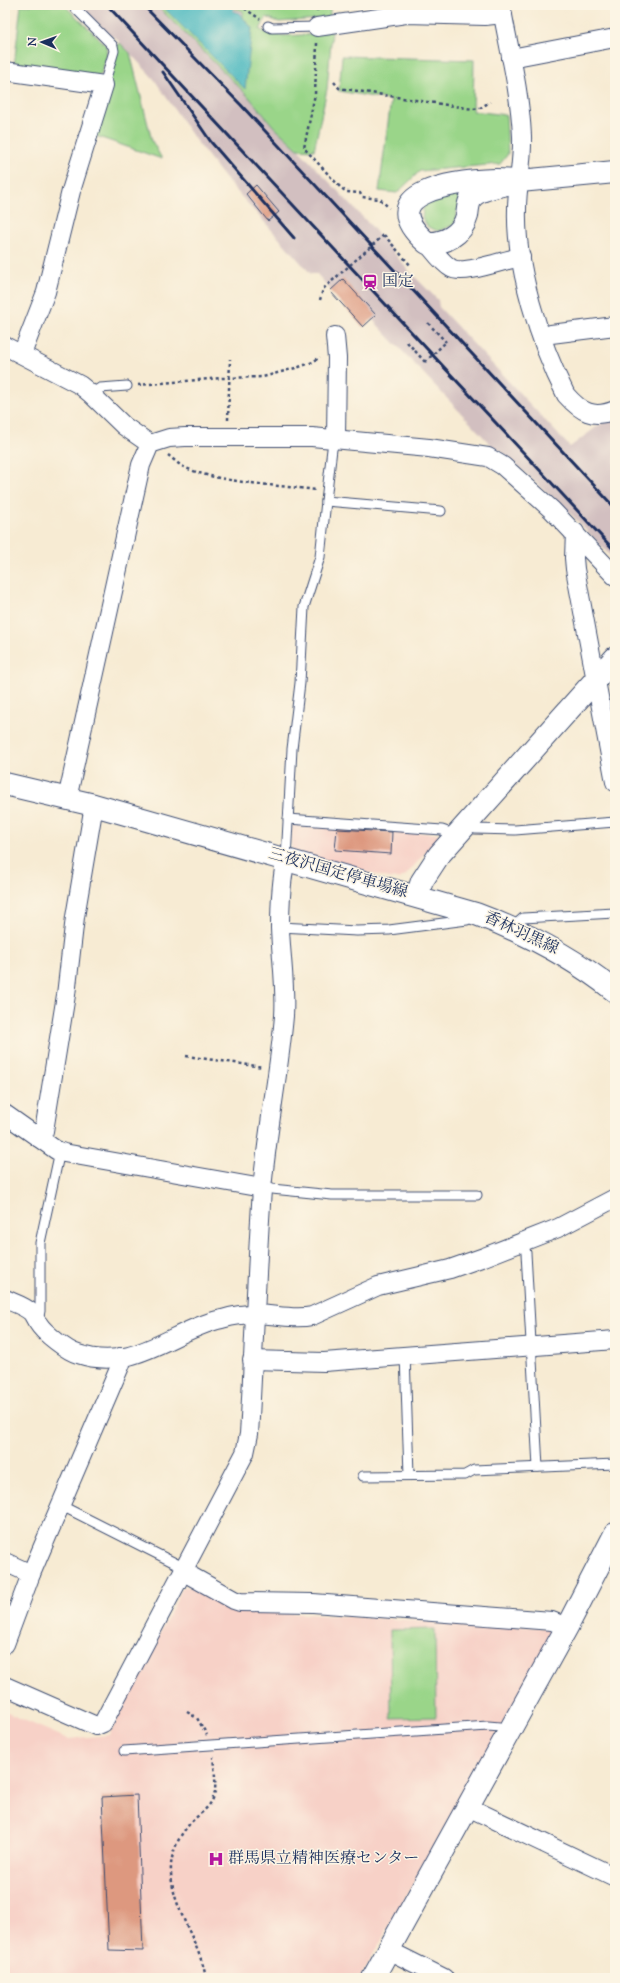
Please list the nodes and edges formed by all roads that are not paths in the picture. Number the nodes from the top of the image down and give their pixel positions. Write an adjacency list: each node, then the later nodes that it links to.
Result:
1 (72, 5): 8 (lane)
2 (502, 9): 4 (street); 6 (street)
3 (268, 26): 4 (lane)
4 (317, 34)
5 (615, 38): 6 (street)
6 (511, 58): 10 (street)
7 (5, 71): 8 (street)
8 (104, 85): 17 (street)
9 (615, 172): 10 (main road)
10 (520, 182): 11 (main road); 11 (main road); 12 (street)
11 (427, 243): 12 (street)
12 (521, 257): 15 (street)
13 (615, 326): 15 (street)
14 (335, 336): 21 (street)
15 (542, 337): 20 (street)
16 (5, 346): 17 (street)
17 (22, 354): 19 (street)
18 (127, 386): 19 (lane)
19 (91, 394): 22 (street)
20 (615, 410)
21 (336, 439): 22 (street); 23 (lane); 25 (street)
22 (155, 442): 31 (street)
23 (326, 497): 24 (lane); 33 (lane)
24 (441, 511)
25 (575, 532): 26 (street); 28 (street)
26 (615, 576)
27 (615, 658): 28 (main road, 三夜沢国定停車場線)
28 (596, 679): 29 (street); 35 (main road, 三夜沢国定停車場線)
29 (615, 782)
30 (5, 784): 31 (main road, 三夜沢国定停車場線)
31 (67, 799): 32 (main road, 三夜沢国定停車場線)
32 (94, 805): 36 (main road, 三夜沢国定停車場線); 44 (street)
33 (288, 819): 35 (lane); 36 (lane)
34 (615, 822): 35 (lane)
35 (461, 830): 37 (main road, 三夜沢国定停車場線)
36 (286, 859): 37 (main road, 三夜沢国定停車場線); 40 (street)
37 (417, 896): 39 (main road, 香林羽黒線)
38 (615, 912): 41 (lane)
39 (476, 914): 40 (lane); 41 (main road, 香林羽黒線)
40 (280, 927): 46 (street)
41 (513, 928): 42 (main road, 香林羽黒線)
42 (615, 991)
43 (5, 1114): 44 (street)
44 (39, 1138): 45 (street)
45 (60, 1151): 46 (street); 52 (lane)
46 (262, 1188): 47 (lane); 51 (street)
47 (477, 1195)
48 (615, 1198): 49 (street)
49 (524, 1242): 51 (street); 54 (lane)
50 (5, 1299): 52 (street)
51 (254, 1314): 56 (street); 57 (street)
52 (38, 1324): 56 (street)
53 (615, 1340): 54 (street)
54 (531, 1345): 55 (street); 59 (lane)
55 (405, 1354): 57 (street); 60 (lane)
56 (120, 1357): 62 (street)
57 (252, 1360): 65 (street)
58 (615, 1464): 59 (lane)
59 (538, 1467): 60 (lane)
60 (409, 1475): 61 (lane)
61 (363, 1476)
62 (60, 1505): 65 (lane); 66 (street)
63 (615, 1534): 67 (main road)
64 (5, 1562): 66 (street)
65 (185, 1568): 67 (street); 69 (street)
66 (31, 1574): 68 (street)
67 (568, 1627): 70 (main road)
68 (5, 1644)
69 (5, 1686)
70 (510, 1732): 71 (lane); 72 (main road)
71 (124, 1751)
72 (468, 1807): 73 (street); 74 (main road)
73 (615, 1877)
74 (388, 1950): 75 (main road); 76 (street)
75 (372, 1978)
76 (444, 1978)

